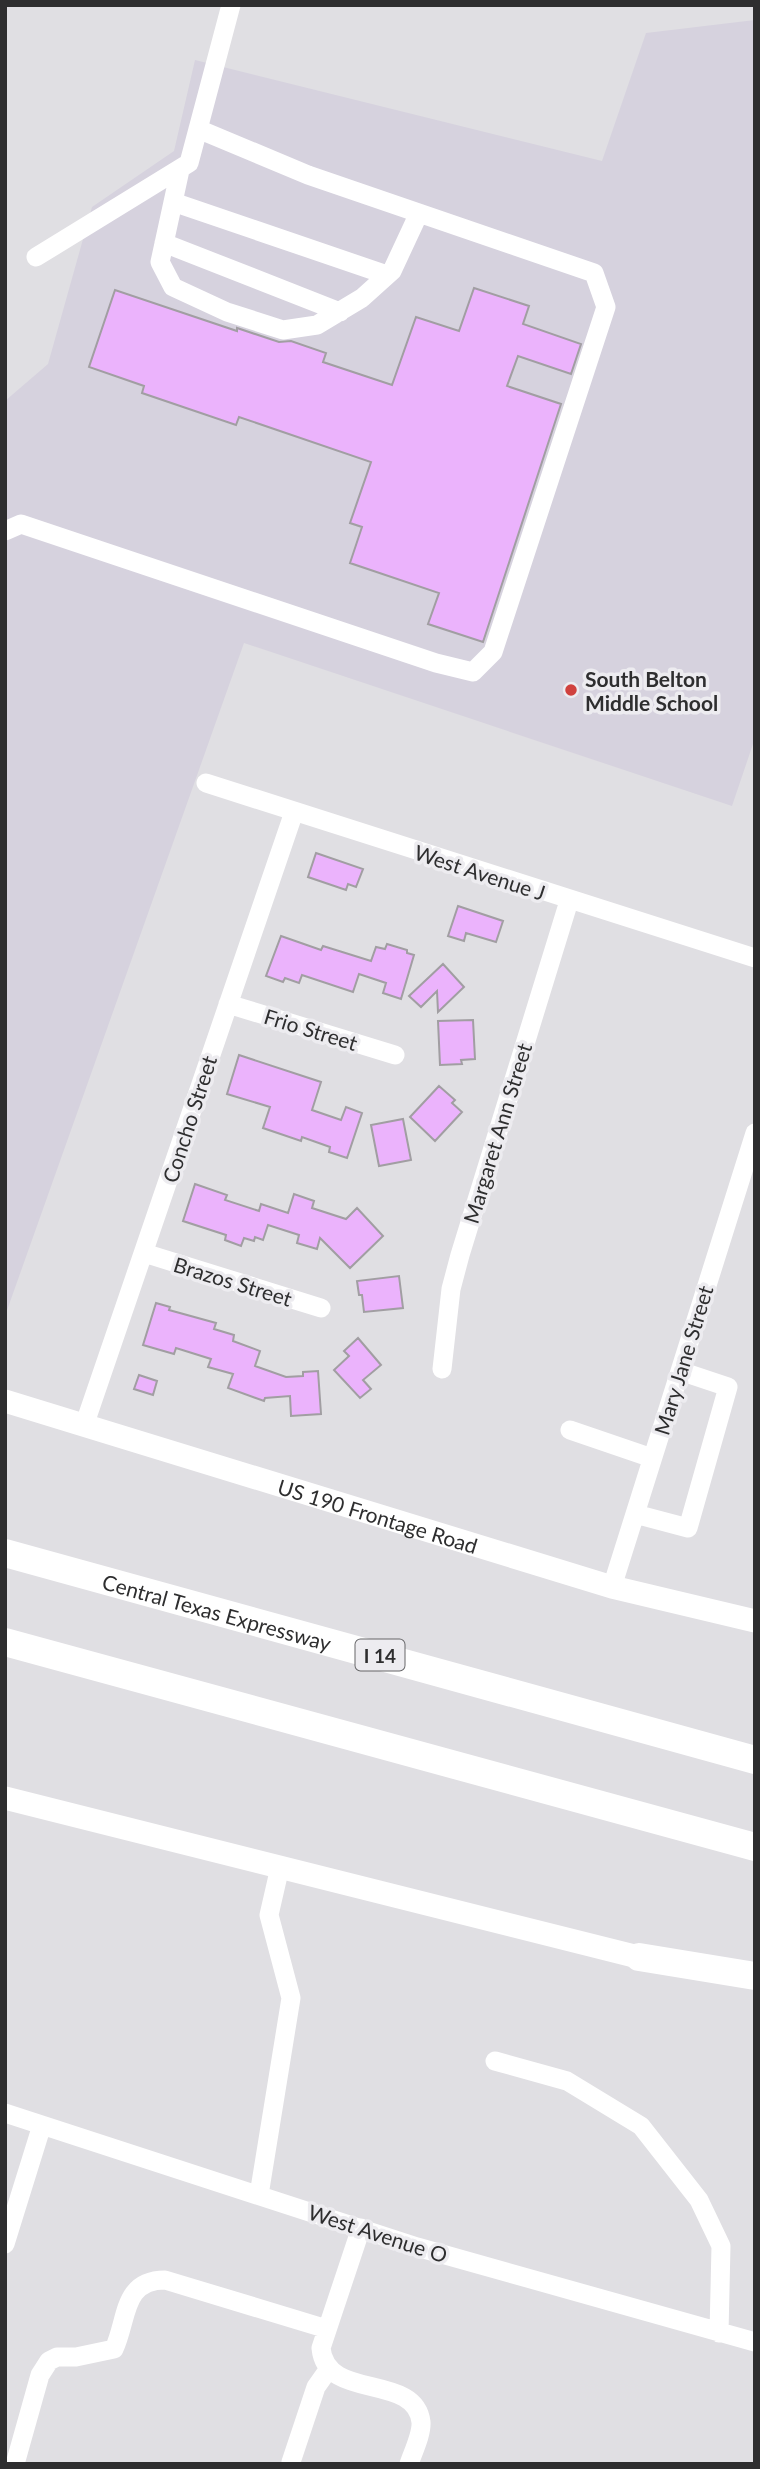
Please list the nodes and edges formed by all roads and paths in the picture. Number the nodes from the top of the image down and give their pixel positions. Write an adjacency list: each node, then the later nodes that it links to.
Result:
1 (231, 5): 2 (street)
2 (198, 129): 3 (street); 5 (street)
3 (180, 170): 4 (street); 7 (street)
4 (173, 202): 6 (street); 8 (street)
5 (419, 213): 8 (street); 10 (street)
6 (164, 243): 9 (street); 9 (street)
7 (36, 257)
8 (387, 275): 9 (street)
9 (340, 312)
10 (5, 531)
11 (206, 783): 12 (street, West Avenue J)
12 (294, 811): 13 (street, West Avenue J); 15 (street, Concho Street)
13 (569, 901): 14 (street, West Avenue J); 20 (street, Margaret Ann Street)
14 (755, 958)
15 (228, 1004): 16 (street, Frio Street); 18 (street, Concho Street)
16 (395, 1055)
17 (755, 1133): 21 (street, Mary Jane Street)
18 (144, 1253): 19 (street, Brazos Street); 23 (street, Concho Street)
19 (321, 1308)
20 (442, 1369)
21 (680, 1371): 25 (street, Mary Jane Street); 26 (street)
22 (5, 1401): 23 (main road, US 190 Frontage Road)
23 (84, 1426): 28 (main road, US 190 Frontage Road)
24 (570, 1430): 25 (street)
25 (652, 1458): 26 (street, Mary Jane Street)
26 (635, 1514): 28 (street, Mary Jane Street)
27 (5, 1553): 31 (highway, Central Texas Expressway / I 14)
28 (612, 1587): 29 (main road, US 190 Frontage Road)
29 (755, 1621)
30 (5, 1642): 35 (highway)
31 (447, 1673): 32 (highway); 33 (highway, Central Texas Expressway / I 14)
32 (755, 1741)
33 (755, 1760)
34 (5, 1798): 36 (main road)
35 (755, 1847)
36 (280, 1867): 37 (main road); 43 (street)
37 (639, 1957): 38 (highway); 39 (main road)
38 (755, 1976)
39 (755, 1990)
40 (495, 2061): 47 (street)
41 (5, 2113): 42 (street, West Avenue O)
42 (42, 2125): 43 (street, West Avenue O); 45 (street)
43 (259, 2195): 44 (street, West Avenue O)
44 (361, 2228): 46 (street); 47 (street, West Avenue O)
45 (5, 2244)
46 (327, 2329): 49 (street); 51 (street)
47 (719, 2333): 48 (street, West Avenue O)
48 (755, 2342)
49 (328, 2370): 50 (street); 52 (street)
50 (291, 2462)
51 (15, 2464)
52 (409, 2464)

